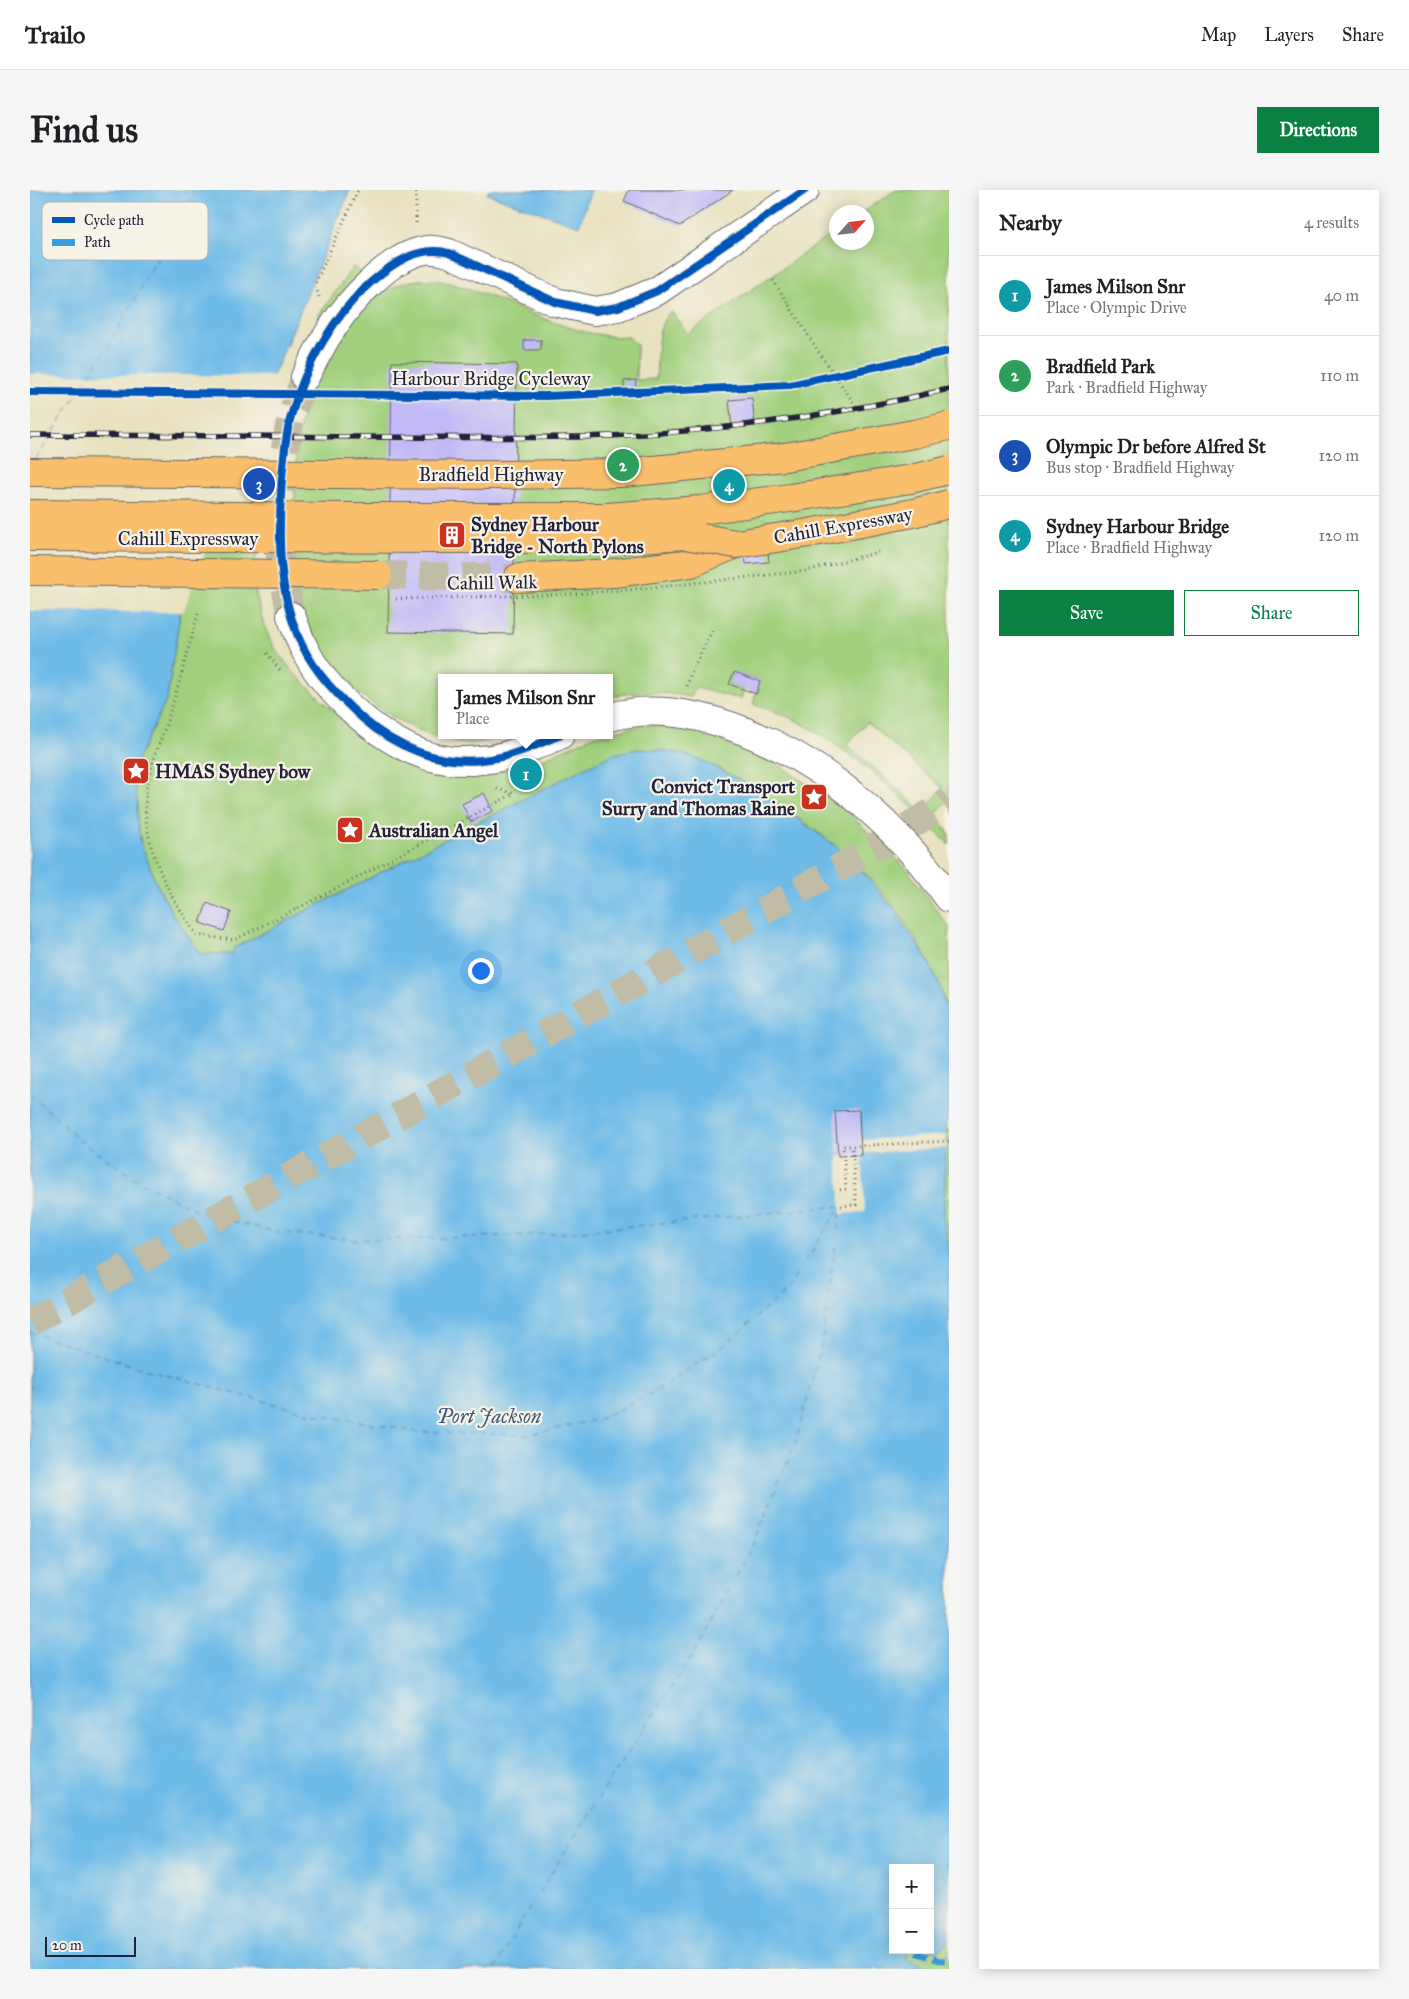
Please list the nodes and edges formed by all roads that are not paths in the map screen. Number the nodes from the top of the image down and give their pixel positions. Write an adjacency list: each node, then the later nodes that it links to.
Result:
1 (805, 190): 2 (street)
2 (305, 377)
3 (949, 426): 5 (highway, Bradfield Highway, bridge)
4 (949, 470): 7 (highway, bridge)
5 (30, 472)
6 (949, 504): 9 (highway, Cahill Expressway, bridge)
7 (30, 514)
8 (30, 537): 9 (highway, Cahill Expressway, bridge)
9 (736, 544): 12 (highway, Cahill Expressway)
10 (30, 571): 11 (highway, Cahill Expressway, bridge)
11 (378, 575)
12 (518, 578)
13 (291, 616): 15 (street)
14 (613, 716): 16 (street)
15 (551, 739)
16 (949, 898)

